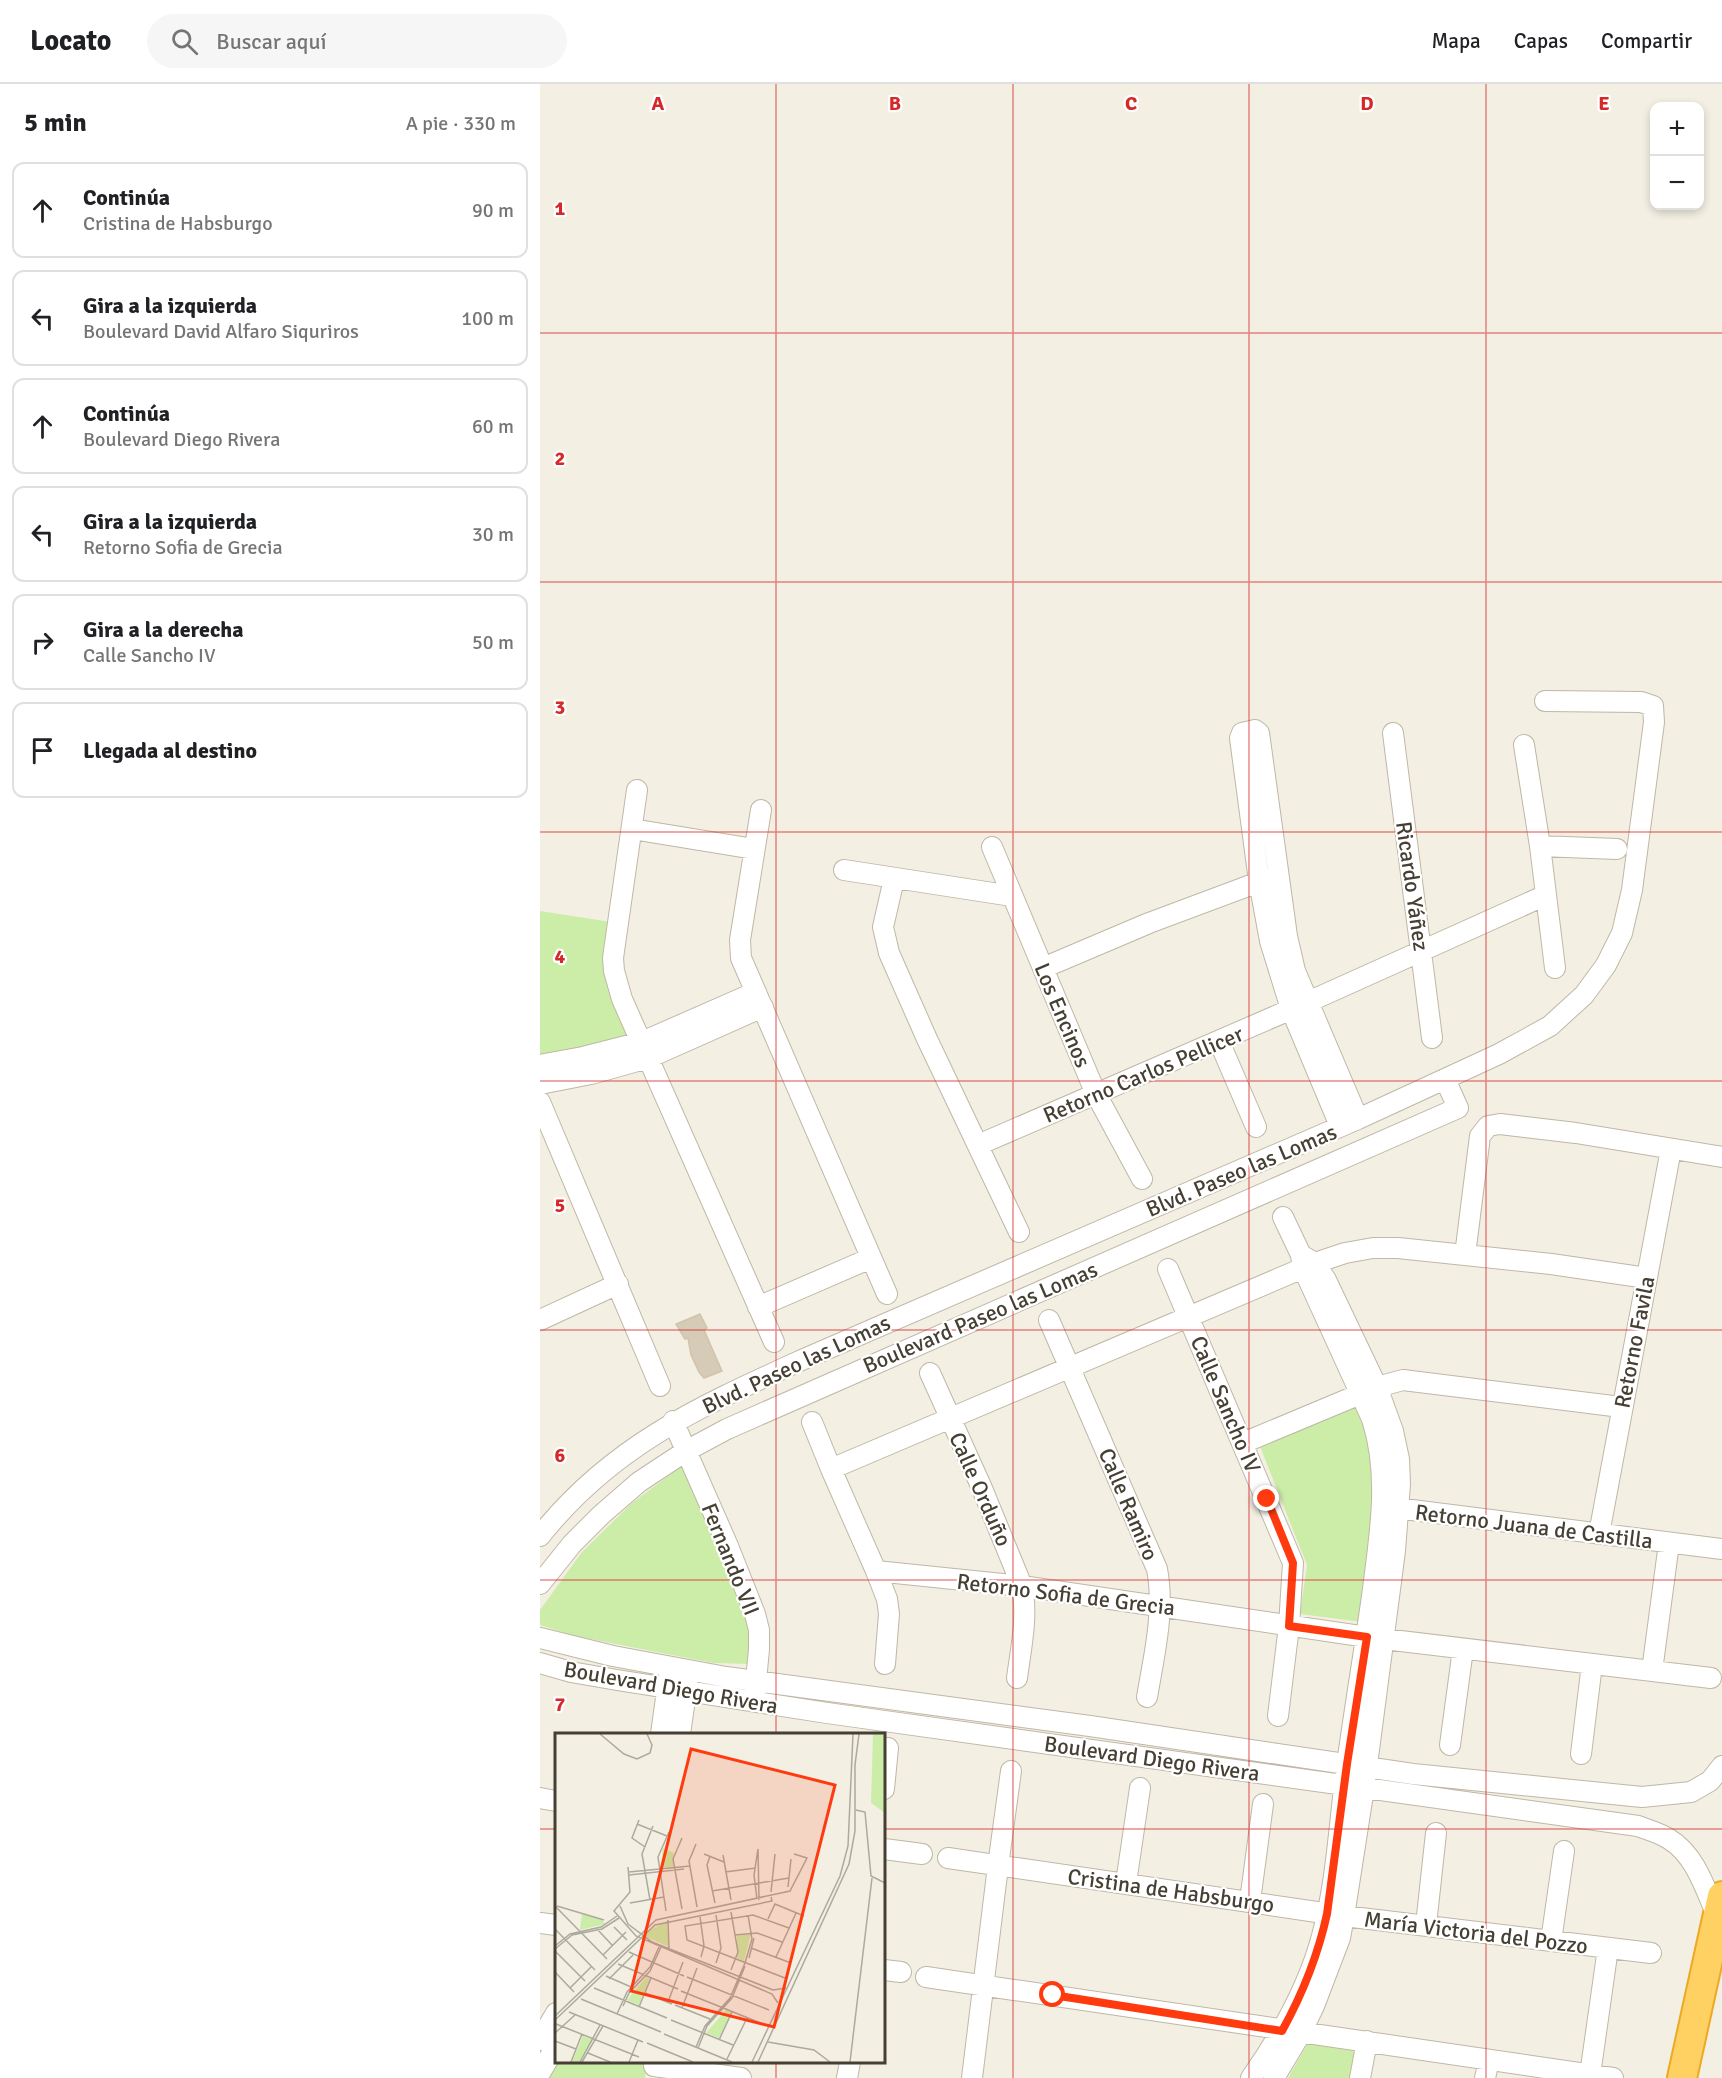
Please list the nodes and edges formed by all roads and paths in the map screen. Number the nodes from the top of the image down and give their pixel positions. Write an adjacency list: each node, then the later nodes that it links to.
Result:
1 (1545, 701): 26 (street, Blvd. Paseo las Lomas)
2 (1393, 733): 17 (street, Ricardo Yáñez)
3 (1524, 746): 8 (street)
4 (637, 790): 6 (street)
5 (761, 810): 9 (street)
6 (632, 829): 9 (street); 24 (street)
7 (992, 846): 16 (street, Los Encinos)
8 (1540, 846): 10 (street); 15 (street)
9 (754, 849): 20 (street)
10 (1617, 849)
11 (844, 870): 13 (street)
12 (1279, 875): 14 (street); 14 (street); 21 (street)
13 (894, 879): 16 (street); 32 (street)
14 (1259, 881): 18 (street); 21 (street)
15 (1546, 895): 17 (street, Retorno Carlos Pellicer); 19 (street)
16 (1012, 896): 18 (street, Los Encinos)
17 (1422, 949): 21 (street, Retorno Carlos Pellicer); 22 (street, Ricardo Yáñez)
18 (1043, 968): 28 (street, Los Encinos)
19 (1555, 968)
20 (759, 1000): 24 (street); 39 (street)
21 (1300, 1005): 23 (street, Retorno Carlos Pellicer); 30 (street)
22 (1432, 1038)
23 (1219, 1041): 28 (street, Retorno Carlos Pellicer); 31 (street)
24 (645, 1050): 25 (street); 27 (street); 46 (street)
25 (540, 1065)
26 (1445, 1079): 30 (street, Blvd. Paseo las Lomas); 48 (street, Boulevard Paseo las Lomas)
27 (540, 1084)
28 (1096, 1094): 32 (street, Retorno Carlos Pellicer); 35 (street, Los Encinos)
29 (540, 1102): 43 (street)
30 (1349, 1123): 44 (street, Blvd. Paseo las Lomas)
31 (1256, 1127)
32 (978, 1145): 37 (street)
33 (1671, 1149): 34 (street); 38 (street); 42 (street, Retorno Favila)
34 (1722, 1157)
35 (1142, 1179)
36 (1283, 1217): 40 (street)
37 (1019, 1232)
38 (1465, 1255): 40 (street); 42 (street)
39 (871, 1258): 45 (street); 46 (street)
40 (1306, 1262): 47 (street); 55 (street)
41 (1167, 1269): 47 (street, Calle Sancho IV)
42 (1647, 1278): 56 (street, Retorno Favila)
43 (618, 1284): 49 (street); 54 (street)
44 (968, 1287): 48 (street); 58 (street, Blvd. Paseo las Lomas)
45 (887, 1294)
46 (758, 1307): 51 (street)
47 (1187, 1316): 52 (street); 60 (street, Calle Sancho IV)
48 (981, 1318): 61 (street, Boulevard Paseo las Lomas)
49 (540, 1320)
50 (1049, 1320): 52 (street, Calle Ramiro)
51 (774, 1342)
52 (1069, 1367): 57 (street); 71 (street, Calle Ramiro)
53 (930, 1373): 57 (street, Calle Orduño)
54 (660, 1386)
55 (1369, 1390): 56 (street); 60 (street); 63 (street)
56 (1621, 1407): 64 (street, Retorno Favila)
57 (950, 1418): 62 (street); 70 (street, Calle Orduño)
58 (673, 1421): 61 (street, Fernando VII); 65 (street, Blvd. Paseo las Lomas)
59 (812, 1422): 62 (street)
60 (1243, 1443): 72 (street, Calle Sancho IV)
61 (686, 1451): 69 (street, Boulevard Paseo las Lomas); 83 (street, Fernando VII)
62 (831, 1469): 68 (street)
63 (1390, 1508): 64 (street, Retorno Juana de Castilla); 74 (street)
64 (1599, 1534): 66 (street, Retorno Juana de Castilla)
65 (540, 1536)
66 (1669, 1543): 67 (street, Retorno Juana de Castilla); 80 (street, Retorno Juana de Castilla)
67 (1722, 1549)
68 (876, 1571): 70 (street, Retorno Sofia de Grecia); 77 (street)
69 (540, 1584)
70 (1022, 1586): 71 (street, Retorno Sofia de Grecia); 81 (street, Calle Orduño)
71 (1160, 1605): 72 (street, Retorno Sofia de Grecia); 85 (street, Calle Ramiro)
72 (1289, 1626): 74 (street, Retorno Sofia de Grecia); 87 (street, Calle Sancho IV)
73 (540, 1638): 79 (street, Boulevard Diego Rivera)
74 (1375, 1638): 75 (street); 95 (street)
75 (1463, 1649): 78 (street); 92 (street)
76 (540, 1663): 84 (street, Boulevard Diego Rivera)
77 (885, 1664)
78 (1592, 1664): 80 (street); 94 (street)
79 (680, 1669): 83 (street, Boulevard Diego Rivera); 84 (street)
80 (1652, 1671): 82 (street)
81 (1017, 1678)
82 (1711, 1678)
83 (757, 1681): 86 (street, Fernando VII); 88 (street, Boulevard Diego Rivera)
84 (677, 1690): 86 (street, Boulevard Diego Rivera); 89 (street); 90 (street)
85 (1147, 1697)
86 (754, 1702): 91 (street, Boulevard Diego Rivera)
87 (1278, 1716)
88 (1038, 1719): 91 (street); 95 (street, Boulevard Diego Rivera)
89 (661, 1733)
90 (680, 1733)
91 (1035, 1742): 99 (street, Boulevard Diego Rivera)
92 (1450, 1745)
93 (888, 1748): 98 (street)
94 (1581, 1754)
95 (1356, 1766): 99 (street); 101 (street, Boulevard Diego Rivera)
96 (1722, 1766): 101 (street, Boulevard Diego Rivera)
97 (1011, 1771): 111 (street)
98 (885, 1779)
99 (1354, 1786): 105 (street, Boulevard Diego Rivera); 115 (street)
100 (1140, 1788): 112 (street)
101 (1642, 1797): 105 (street)
102 (540, 1798): 103 (street)
103 (555, 1801)
104 (1263, 1804): 113 (street)
105 (1638, 1826): 114 (street, Boulevard Diego Rivera)
106 (1437, 1833): 118 (street)
107 (885, 1849): 109 (street)
108 (1564, 1851): 119 (street)
109 (922, 1854)
110 (948, 1858): 111 (street, Cristina de Habsburgo)
111 (998, 1866): 112 (street, Cristina de Habsburgo); 123 (street)
112 (1126, 1883): 113 (street, Cristina de Habsburgo)
113 (1250, 1901): 115 (street, Cristina de Habsburgo)
114 (1720, 1907): 140 (highway)
115 (1336, 1915): 118 (street, María Victoria del Pozzo); 125 (street)
116 (540, 1923): 117 (street)
117 (555, 1925)
118 (1425, 1925): 119 (street, María Victoria del Pozzo)
119 (1551, 1941): 120 (street, María Victoria del Pozzo)
120 (1608, 1948): 121 (street, María Victoria del Pozzo); 132 (street, María Victoria del Pozzo)
121 (1651, 1953)
122 (926, 1977): 123 (street)
123 (984, 1985): 125 (street); 135 (street)
124 (555, 2017): 127 (street)
125 (1292, 2032): 126 (street); 136 (street); 137 (street)
126 (1367, 2041): 130 (street); 138 (street)
127 (547, 2047): 131 (street)
128 (850, 2063): 134 (street)
129 (653, 2069): 133 (street)
130 (1487, 2069): 132 (street)
131 (540, 2073)
132 (1590, 2075): 139 (street)
133 (741, 2078)
134 (847, 2078)
135 (972, 2078)
136 (1251, 2078)
137 (1274, 2078)
138 (1360, 2078)
139 (1613, 2078)
140 (1682, 2078)

